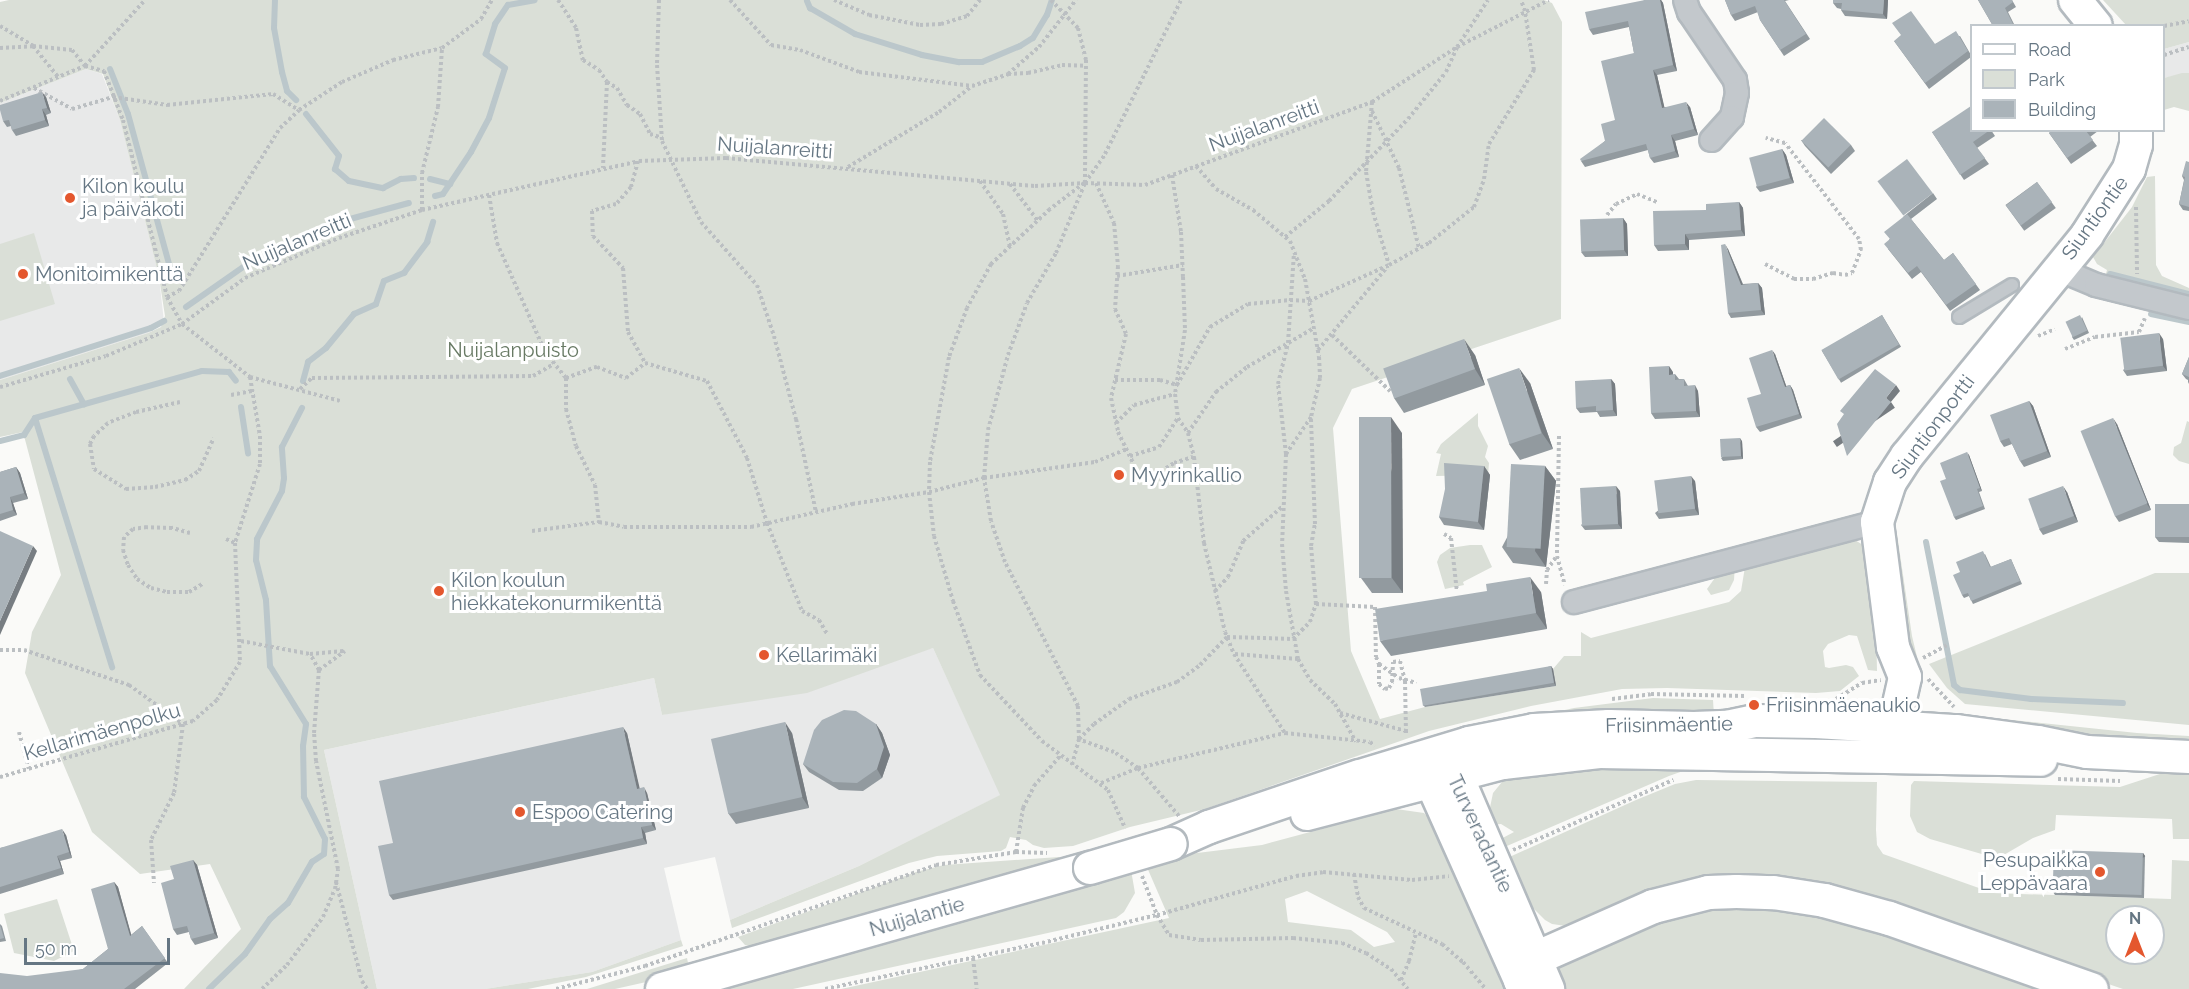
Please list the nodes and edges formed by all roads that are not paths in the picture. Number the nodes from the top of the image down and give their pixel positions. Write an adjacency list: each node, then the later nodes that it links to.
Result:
1 (1685, 0): 5 (street)
2 (2075, 0): 3 (main road)
3 (2094, 24)
4 (2136, 132): 6 (main road, Siuntiontie)
5 (1711, 140)
6 (2058, 269): 8 (street); 10 (main road, Siuntionportti)
7 (2012, 285): 9 (lane)
8 (2189, 308)
9 (1959, 317)
10 (1877, 522): 11 (street); 12 (main road, Siuntionportti)
11 (1569, 596)
12 (1894, 741): 13 (main road, Friisinmäentie); 14 (main road, Friisinmäentie)
13 (2189, 757)
14 (1432, 762): 15 (main road, Turveradantie); 16 (main road, Nuijalantie, bridge)
15 (1532, 979): 17 (highway)
16 (662, 989)
17 (2091, 989)

